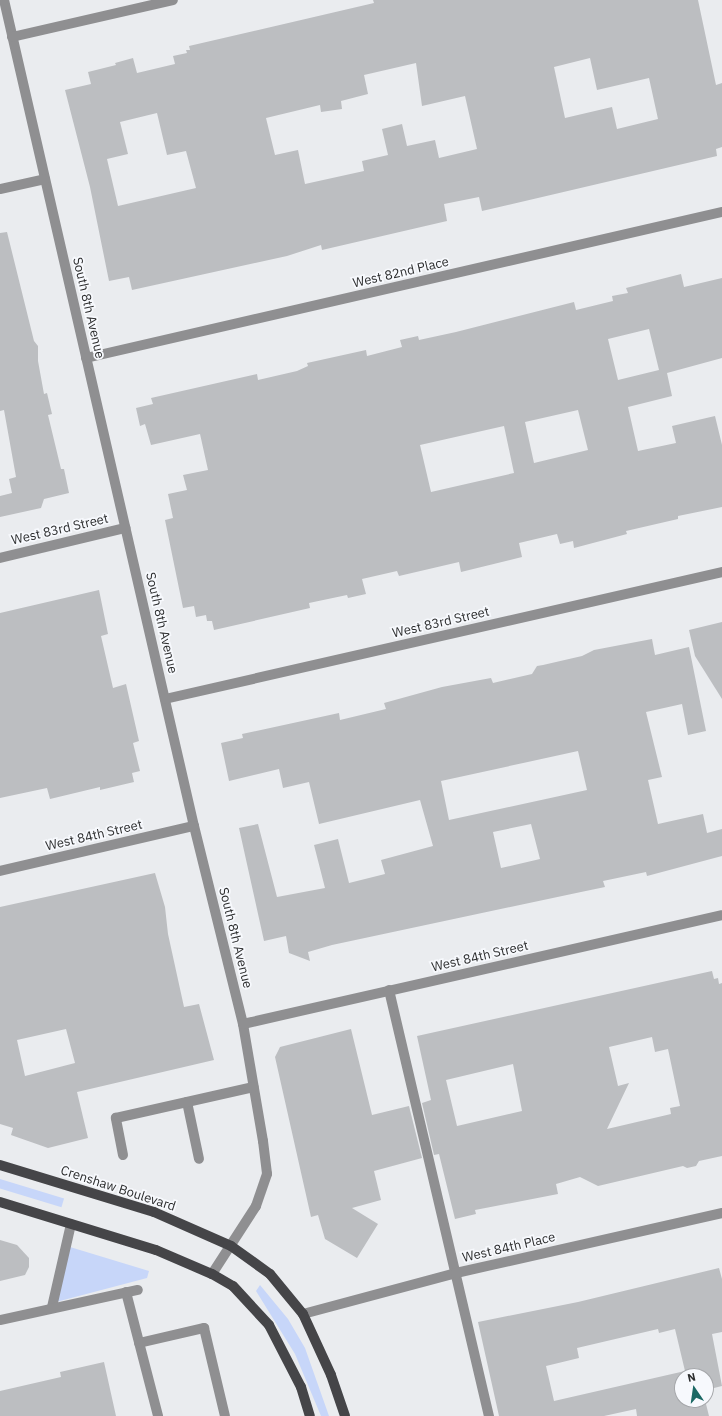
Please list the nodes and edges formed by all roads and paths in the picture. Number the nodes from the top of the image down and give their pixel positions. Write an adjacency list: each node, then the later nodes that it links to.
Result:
1 (4, 0): 3 (street, South 8th Avenue)
2 (173, 0): 3 (street)
3 (12, 37): 4 (street, South 8th Avenue)
4 (45, 179): 5 (street); 7 (street, South 8th Avenue)
5 (0, 190)
6 (722, 212): 7 (street, West 82nd Place)
7 (86, 358): 8 (street, South 8th Avenue)
8 (125, 528): 9 (street, West 83rd Street); 11 (street, South 8th Avenue)
9 (0, 558)
10 (722, 572): 11 (street, West 83rd Street)
11 (165, 699): 12 (street, South 8th Avenue)
12 (194, 826): 13 (street, West 84th Street); 16 (street, South 8th Avenue)
13 (0, 871)
14 (722, 915): 15 (street, West 84th Street)
15 (389, 990): 16 (street, West 84th Street); 26 (street)
16 (243, 1024): 17 (street, South 8th Avenue)
17 (254, 1087): 18 (street); 25 (street, South 8th Avenue)
18 (187, 1102): 19 (street); 20 (street)
19 (123, 1155)
20 (199, 1159)
21 (0, 1165): 25 (main road, Crenshaw Boulevard)
22 (0, 1202): 24 (main road)
23 (722, 1213): 26 (street, West 84th Place)
24 (70, 1224): 27 (main road); 30 (street)
25 (230, 1246): 27 (street, South 8th Avenue); 31 (main road, Crenshaw Boulevard)
26 (456, 1273): 31 (street, West 84th Place); 38 (street)
27 (212, 1274): 36 (main road)
28 (138, 1290): 29 (street)
29 (126, 1292): 30 (street); 33 (street)
30 (52, 1308): 32 (street)
31 (304, 1314): 37 (main road, Crenshaw Boulevard)
32 (0, 1320)
33 (138, 1343): 34 (street); 35 (street)
34 (158, 1416)
35 (225, 1416)
36 (310, 1416)
37 (344, 1416)
38 (489, 1416)

